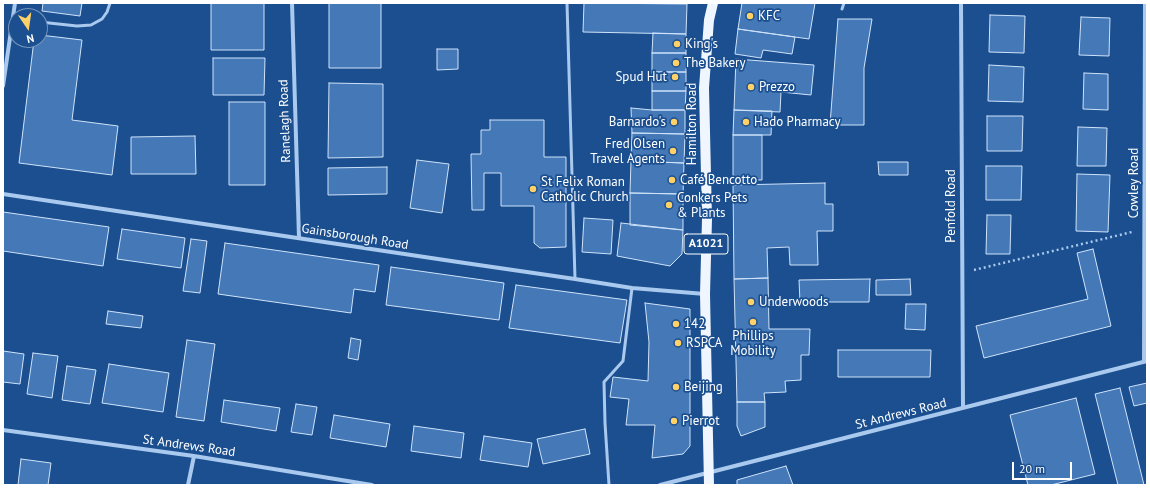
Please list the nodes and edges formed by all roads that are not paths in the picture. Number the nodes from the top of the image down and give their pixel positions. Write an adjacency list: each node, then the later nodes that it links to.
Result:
1 (110, 3): 9 (lane)
2 (292, 3): 13 (street, Ranelagh Road)
3 (567, 3): 14 (lane)
4 (713, 3): 16 (main road, Hamilton Road / A1021)
5 (844, 3): 8 (lane)
6 (960, 3): 18 (street, Penfold Road)
7 (1145, 3): 17 (street, Cowley Road)
8 (842, 9)
9 (48, 23)
10 (9, 48): 11 (street)
11 (3, 86)
12 (3, 194): 13 (street, Gainsborough Road)
13 (299, 238): 14 (street, Gainsborough Road)
14 (575, 279): 15 (street, Gainsborough Road)
15 (632, 288): 16 (street, Gainsborough Road); 24 (lane)
16 (705, 294): 21 (main road, Hamilton Road / A1021)
17 (1146, 362): 18 (street, St Andrews Road)
18 (963, 408): 21 (street, St Andrews Road)
19 (3, 430): 20 (street, St Andrews Road)
20 (194, 456): 22 (street); 23 (street, St Andrews Road)
21 (709, 473): 25 (street, St Andrews Road); 26 (main road, Hamilton Road / A1021)
22 (188, 485)
23 (372, 485)
24 (609, 485)
25 (660, 485)
26 (709, 485)

